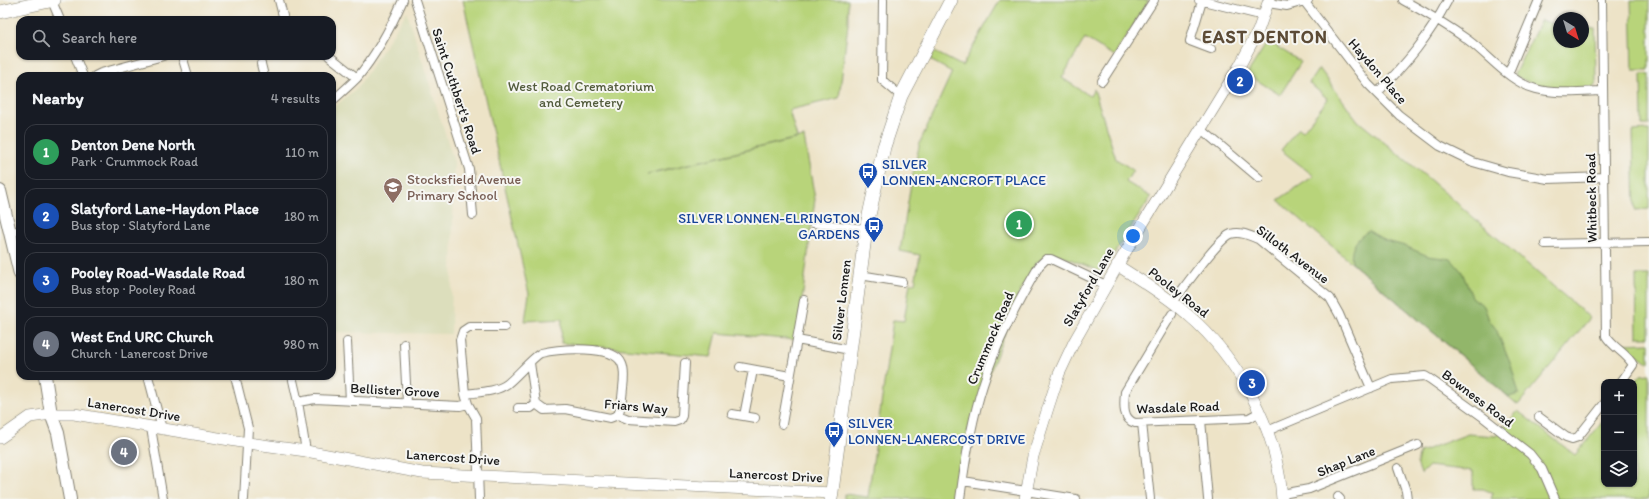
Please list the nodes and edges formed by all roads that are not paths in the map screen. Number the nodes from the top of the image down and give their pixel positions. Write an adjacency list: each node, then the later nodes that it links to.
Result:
1 (53, 0): 15 (main road); 16 (street)
2 (279, 0): 17 (street)
3 (404, 0): 31 (street)
4 (415, 0): 41 (street, Saint Cuthbert's Road)
5 (883, 0): 35 (street)
6 (951, 0): 35 (main road, Silver Lonnen)
7 (1154, 0): 32 (street)
8 (1201, 0): 18 (street); 20 (street)
9 (1306, 0): 14 (street); 34 (street, Haydon Place)
10 (1403, 0): 19 (street)
11 (1448, 0): 19 (street)
12 (1539, 0): 30 (street)
13 (1602, 0): 33 (street, Whitbeck Road)
14 (1269, 1): 18 (street, Slatyford Lane)
15 (0, 12)
16 (59, 16)
17 (283, 16)
18 (1264, 16): 37 (street, Slatyford Lane)
19 (1438, 20): 30 (street); 34 (street)
20 (1211, 49)
21 (77, 60): 26 (street)
22 (148, 60): 27 (street)
23 (183, 60): 28 (street)
24 (334, 60): 31 (street)
25 (261, 64): 29 (street)
26 (81, 72)
27 (105, 72)
28 (187, 72)
29 (263, 72)
30 (1508, 74): 33 (street)
31 (357, 78): 36 (street)
32 (1102, 81)
33 (1603, 90): 38 (street, Whitbeck Road)
34 (1377, 93): 38 (street, Haydon Place)
35 (901, 96): 43 (main road, Silver Lonnen)
36 (336, 98)
37 (1201, 130): 39 (street); 48 (street, Slatyford Lane)
38 (1604, 177): 46 (street, Whitbeck Road)
39 (1260, 178)
40 (0, 191): 44 (main road)
41 (473, 215)
42 (813, 223): 43 (street)
43 (866, 229): 49 (main road, Silver Lonnen)
44 (15, 231)
45 (1649, 242): 46 (street)
46 (1605, 243): 47 (street); 65 (street, Whitbeck Road)
47 (1545, 244)
48 (1117, 265): 51 (street, Slatyford Lane); 53 (street, Pooley Road)
49 (860, 275): 50 (street); 59 (main road, Silver Lonnen)
50 (902, 282)
51 (1106, 285): 97 (street, Crummock Road); 98 (street, Slatyford Lane)
52 (804, 300): 56 (street)
53 (1173, 302): 70 (street, Silloth Avenue); 79 (street, Pooley Road)
54 (1172, 314): 87 (street, Wasdale Road)
55 (505, 327): 71 (street)
56 (797, 340): 59 (street); 64 (street)
57 (347, 342): 72 (street)
58 (404, 344): 74 (street)
59 (850, 350): 99 (main road, Silver Lonnen)
60 (530, 363): 71 (street); 76 (street); 82 (street)
61 (685, 363): 82 (street, Friars Way)
62 (740, 367): 63 (street)
63 (753, 370): 64 (street); 83 (street)
64 (790, 376): 88 (street)
65 (1623, 379)
66 (46, 380): 80 (main road)
67 (149, 380): 89 (street)
68 (236, 380): 92 (street)
69 (293, 380): 73 (street)
70 (1371, 388): 90 (street, Bowness Road); 110 (street, Bowness Road)
71 (465, 394): 75 (street)
72 (350, 401): 73 (street, Bellister Grove); 74 (street, Bellister Grove)
73 (298, 402): 94 (street)
74 (407, 403): 75 (street, Bellister Grove)
75 (468, 404): 96 (street)
76 (536, 404): 77 (street, Friars Way); 82 (street, Friars Way)
77 (518, 408)
78 (1601, 408): 84 (street)
79 (1260, 412): 86 (street, Wasdale Road); 90 (street, Pooley Road)
80 (51, 414): 89 (street, Lanercost Drive); 91 (street, Lanercost Drive); 101 (main road)
81 (732, 414): 83 (street)
82 (618, 415)
83 (744, 416): 85 (street)
84 (1539, 417)
85 (755, 418)
86 (1201, 420): 87 (street, Wasdale Road); 108 (street)
87 (1142, 423): 107 (street)
88 (782, 424)
89 (156, 428): 92 (street, Lanercost Drive); 102 (street)
90 (1267, 431): 100 (street, Pooley Road)
91 (0, 438)
92 (248, 443): 94 (street, Lanercost Drive); 103 (street)
93 (1418, 445): 100 (street, Shap Lane)
94 (306, 451): 96 (street, Lanercost Drive)
95 (1398, 468): 109 (street)
96 (479, 475): 99 (street, Lanercost Drive); 104 (street)
97 (962, 481): 98 (street); 105 (street, Crummock Road)
98 (1026, 495): 106 (street)
99 (832, 496)
100 (1282, 497)
101 (70, 499)
102 (163, 499)
103 (244, 499)
104 (479, 499)
105 (960, 499)
106 (1076, 499)
107 (1150, 499)
108 (1208, 499)
109 (1407, 499)
110 (1555, 499)

